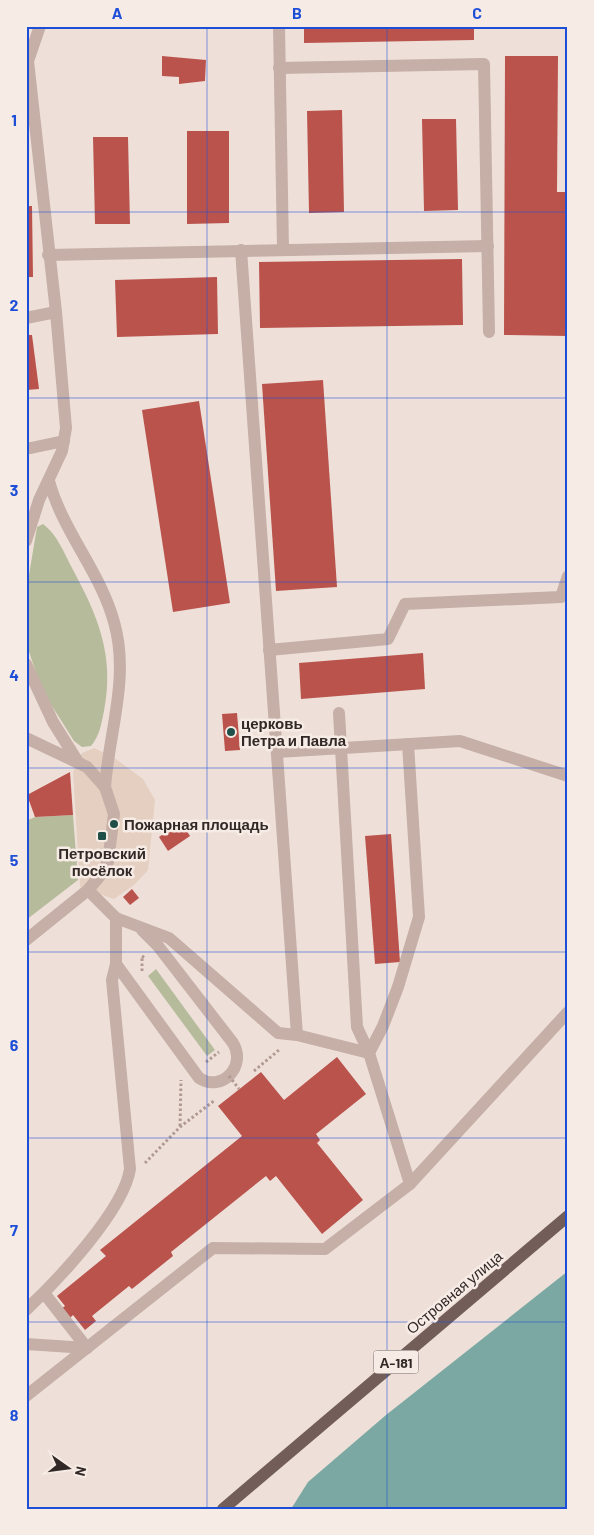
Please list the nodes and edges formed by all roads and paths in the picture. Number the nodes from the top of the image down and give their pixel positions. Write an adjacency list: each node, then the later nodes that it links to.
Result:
1 (40, 26): 7 (street)
2 (278, 26): 3 (street)
3 (279, 68): 4 (street); 5 (street)
4 (488, 246): 5 (street); 10 (street)
5 (283, 249): 6 (street)
6 (241, 250): 7 (street); 17 (street)
7 (48, 255): 8 (street)
8 (56, 312): 9 (street); 11 (street)
9 (26, 318)
10 (489, 332)
11 (64, 441): 12 (street); 13 (street)
12 (26, 449)
13 (48, 481): 14 (street); 26 (street)
14 (26, 541)
15 (568, 576): 16 (street)
16 (564, 598): 17 (street)
17 (270, 650): 23 (street)
18 (26, 664): 24 (street)
19 (339, 713): 22 (street)
20 (26, 738): 24 (street)
21 (408, 744): 22 (street); 25 (street); 35 (street)
22 (341, 748): 23 (street); 35 (street)
23 (277, 752): 34 (street)
24 (78, 762): 26 (street)
25 (568, 776)
26 (105, 787): 27 (street)
27 (88, 890): 28 (street); 30 (street)
28 (116, 918): 29 (street); 32 (street)
29 (138, 926): 31 (street); 34 (street)
30 (26, 940)
31 (152, 941): 32 (path); 40 (street)
32 (116, 964): 40 (street); 44 (street)
33 (568, 1012): 45 (street)
34 (297, 1035): 35 (street); 38 (path)
35 (369, 1053): 45 (street)
36 (213, 1056): 37 (path)
37 (216, 1060)
38 (254, 1071)
39 (188, 1075): 43 (path)
40 (228, 1076): 41 (path, bridge)
41 (239, 1089)
42 (215, 1100): 43 (path)
43 (180, 1127): 44 (path)
44 (129, 1179): 47 (street)
45 (410, 1184): 50 (street)
46 (568, 1216): 52 (main road, Островная улица / А-181)
47 (44, 1293): 48 (street); 50 (street)
48 (26, 1310)
49 (26, 1344): 50 (street)
50 (87, 1348): 51 (street)
51 (26, 1396)
52 (223, 1509)

